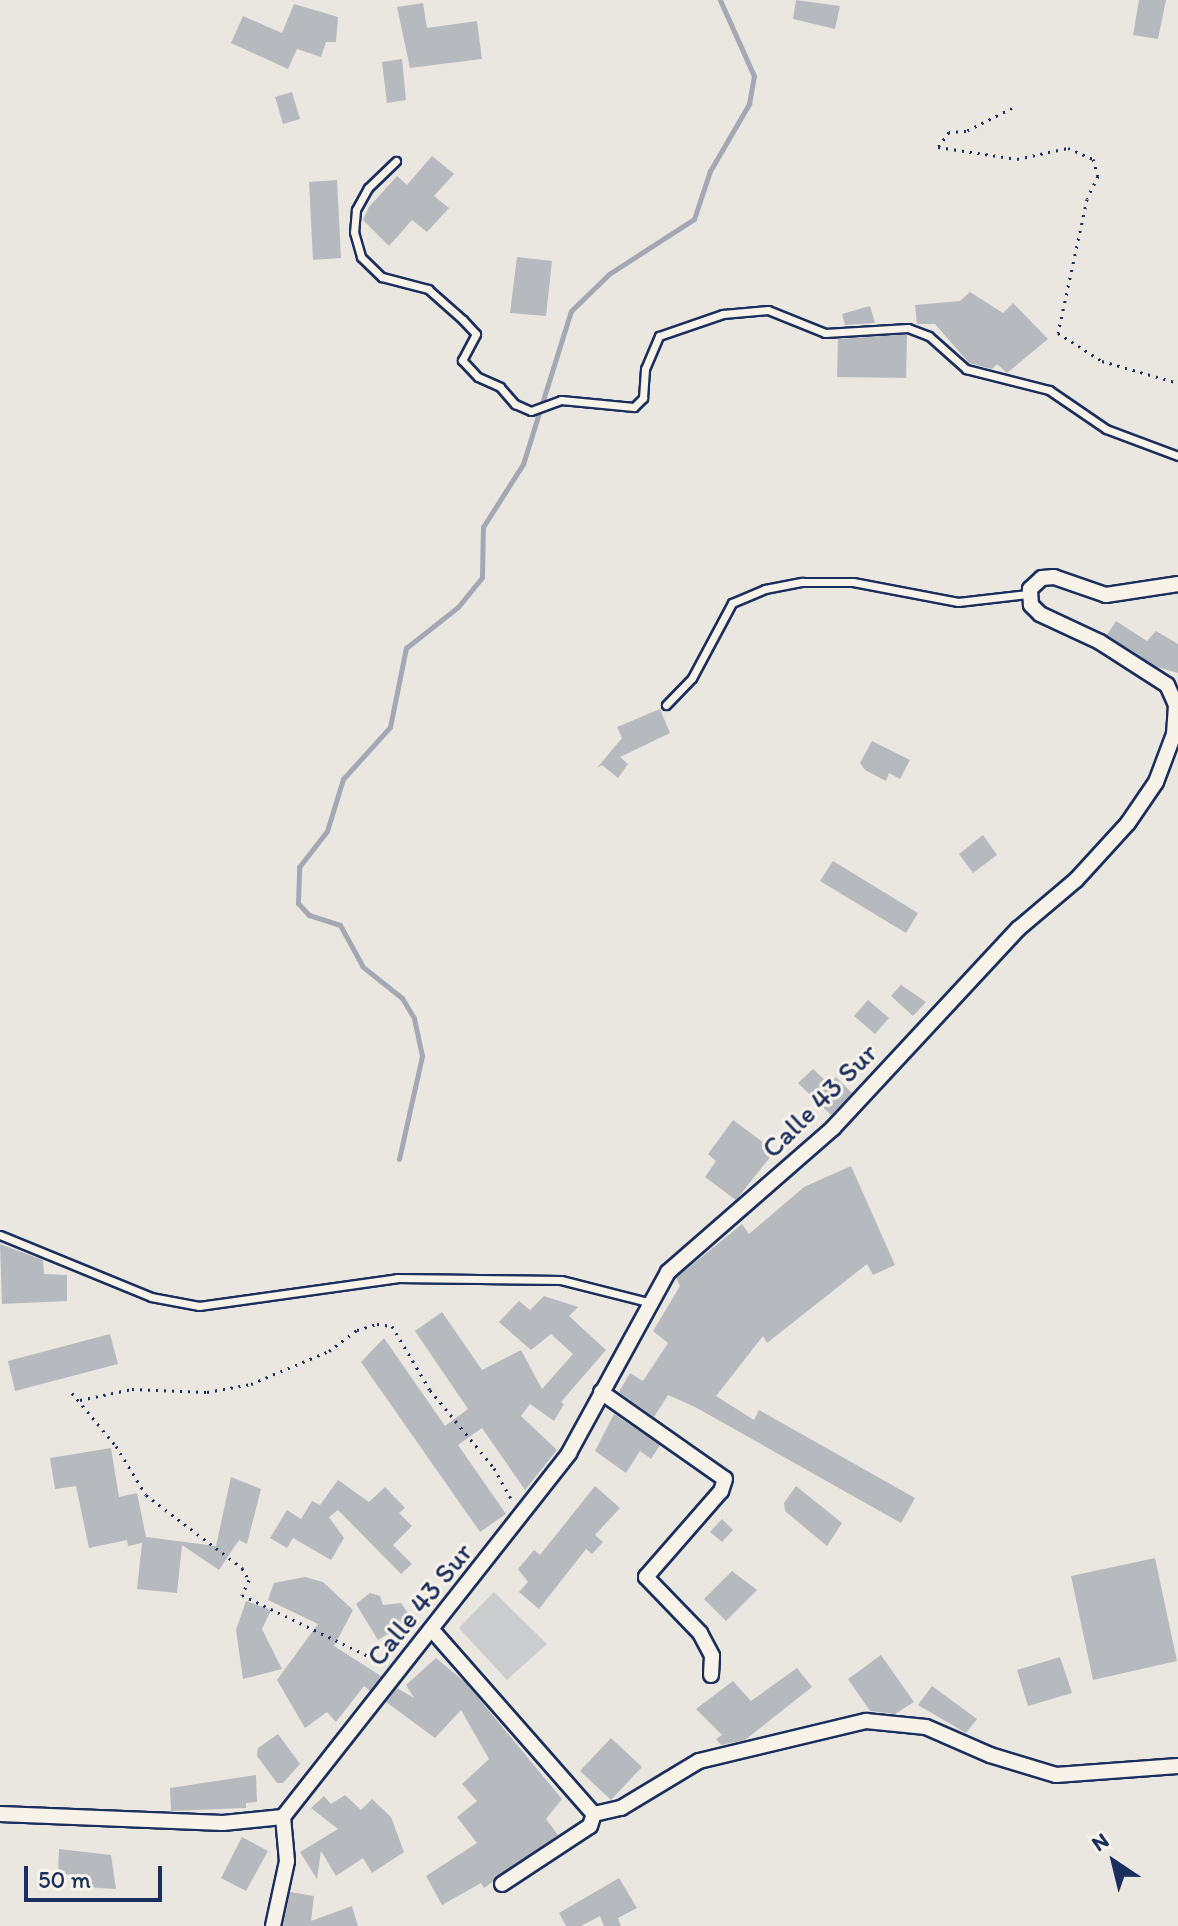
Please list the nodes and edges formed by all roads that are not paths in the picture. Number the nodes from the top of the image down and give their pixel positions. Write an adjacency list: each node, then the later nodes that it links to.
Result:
1 (396, 161): 2 (lane)
2 (1178, 456)
3 (1178, 584): 4 (street)
4 (1028, 594): 5 (lane); 7 (street, Calle 43 Sur)
5 (666, 705)
6 (0, 1235): 7 (lane)
7 (647, 1302): 8 (street, Calle 43 Sur)
8 (601, 1392): 9 (street, Calle 43 Sur); 10 (street)
9 (433, 1631): 13 (street); 14 (street, Calle 43 Sur)
10 (711, 1675)
11 (1178, 1766): 13 (street)
12 (0, 1814): 14 (street)
13 (594, 1814): 15 (street)
14 (283, 1817): 16 (street)
15 (502, 1884)
16 (273, 1926)

